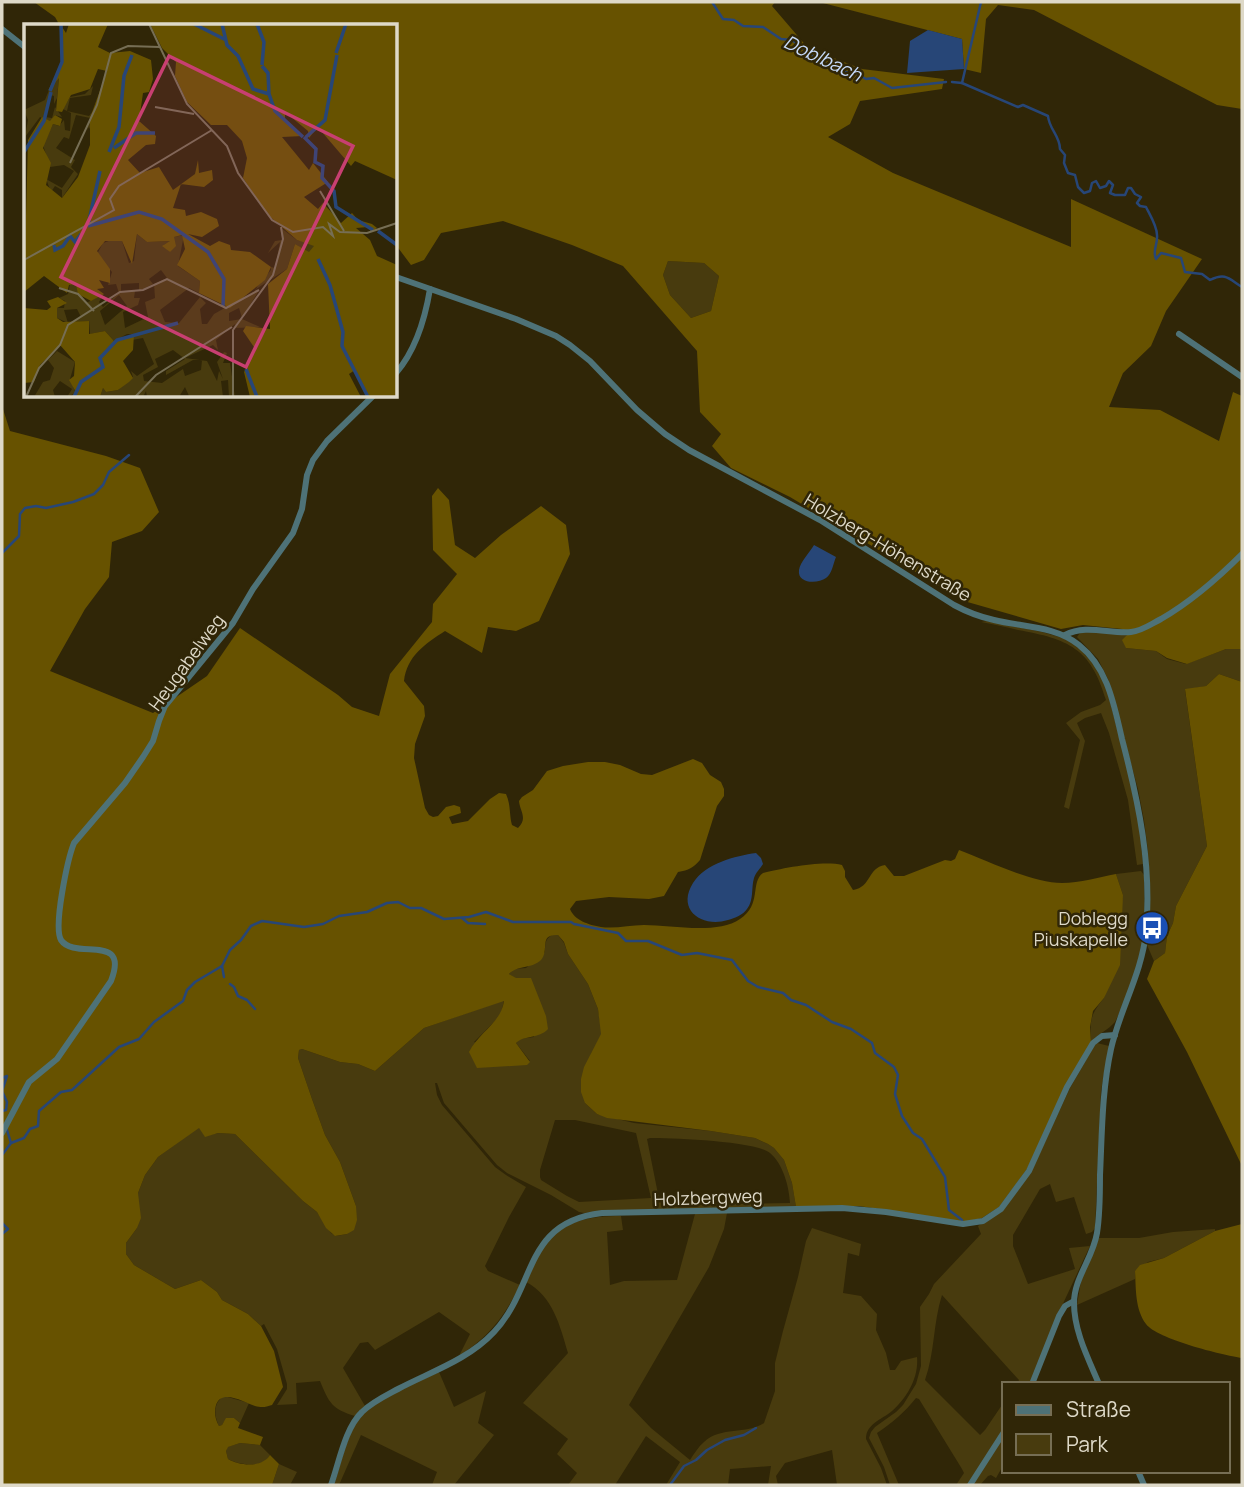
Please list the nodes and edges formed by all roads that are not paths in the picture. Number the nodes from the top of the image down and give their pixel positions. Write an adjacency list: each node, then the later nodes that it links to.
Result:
1 (2, 29): 2 (street)
2 (24, 46)
3 (397, 277): 4 (street, Holzberg-Höhenstraße)
4 (430, 289): 6 (street); 10 (street, Holzberg-Höhenstraße)
5 (1179, 334): 7 (street)
6 (397, 372)
7 (1242, 377)
8 (372, 397): 12 (street, Heugabelweg)
9 (1242, 554): 10 (street)
10 (1065, 635): 11 (street, Holzberg-Höhenstraße)
11 (1115, 1035): 13 (street, Holzberg-Höhenstraße); 17 (street, Holzbergweg)
12 (4, 1129)
13 (1074, 1301): 14 (street); 15 (street, Holzberg-Höhenstraße)
14 (1033, 1382)
15 (1098, 1382)
16 (1002, 1435): 18 (street)
17 (331, 1485)
18 (970, 1485)

